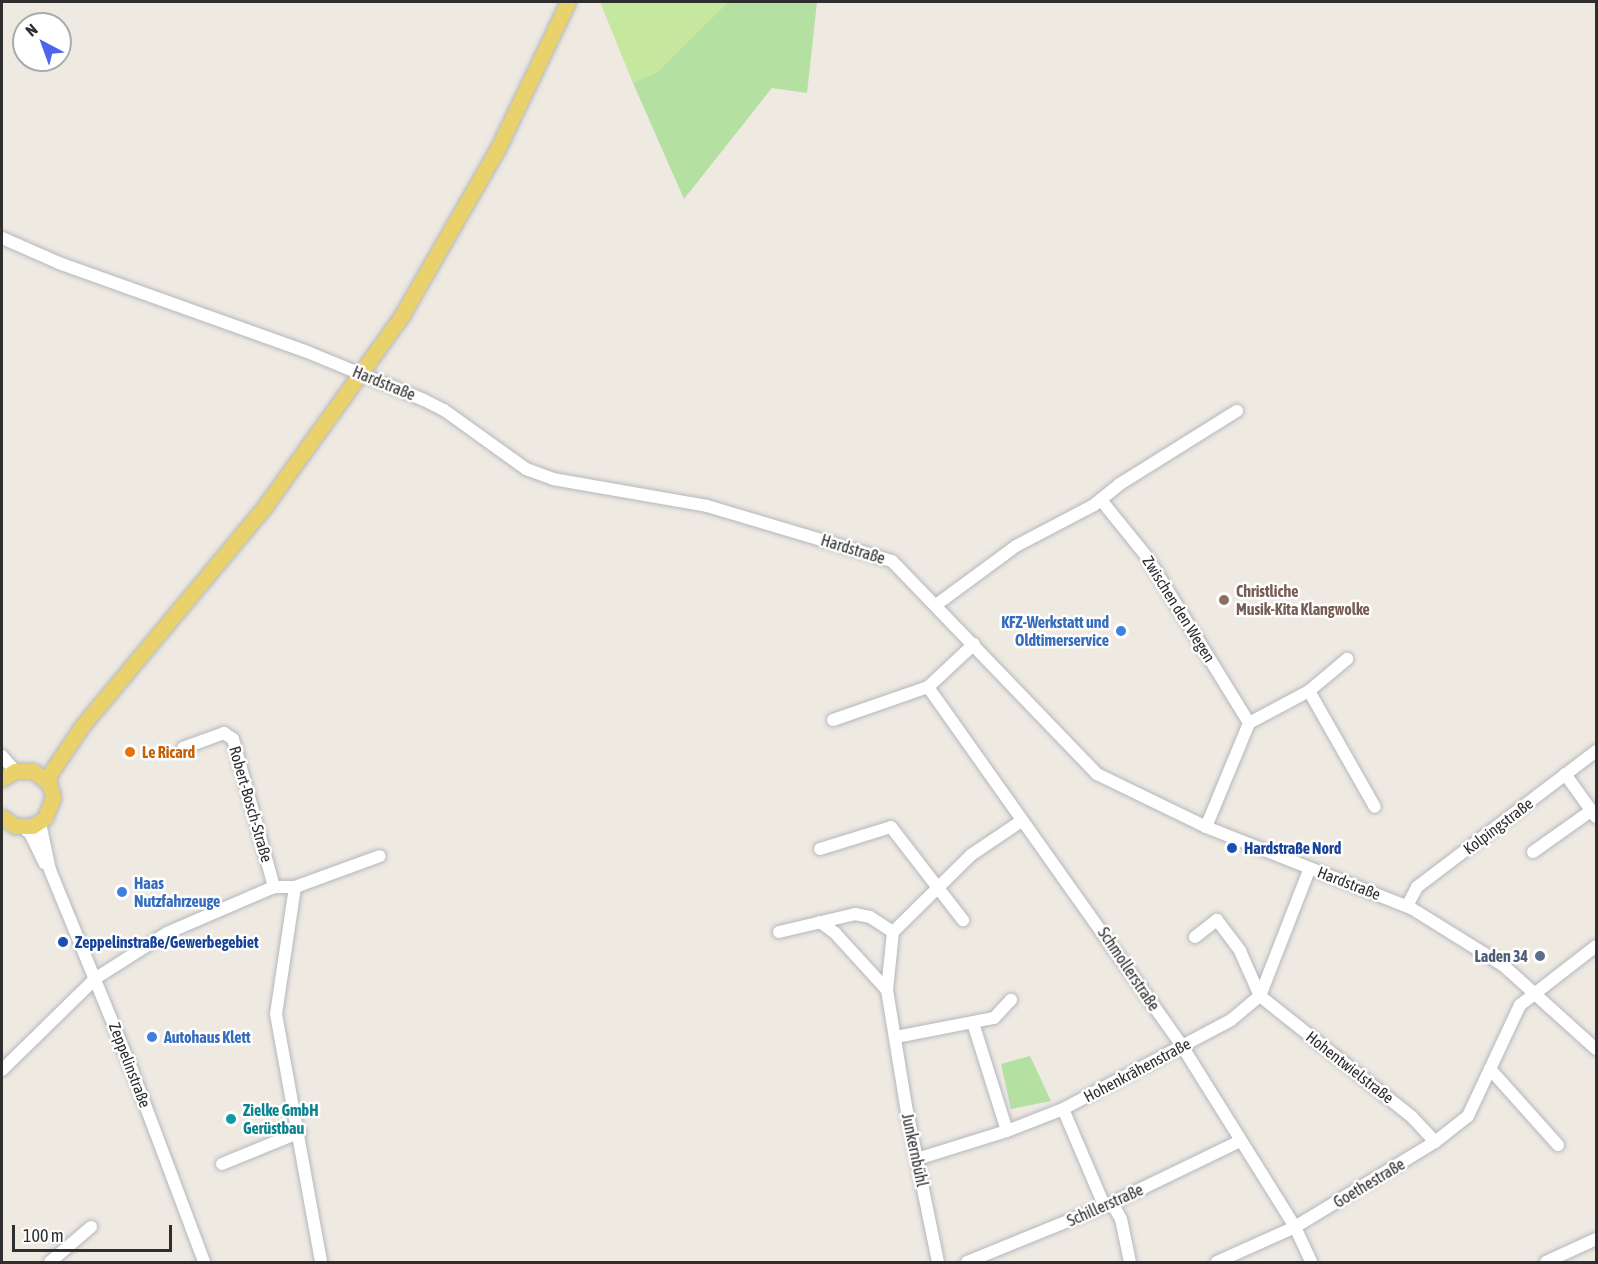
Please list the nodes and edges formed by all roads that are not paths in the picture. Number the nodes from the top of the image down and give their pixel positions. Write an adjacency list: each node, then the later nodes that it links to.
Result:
1 (567, 2): 3 (main road)
2 (2, 238): 3 (street, Hardstraße)
3 (362, 375): 6 (street, Hardstraße); 13 (main road)
4 (1237, 411): 5 (street)
5 (1101, 500): 6 (street); 12 (street, Zwischen den Wegen)
6 (936, 605): 7 (street, Hardstraße)
7 (974, 644): 9 (street); 27 (street, Hardstraße)
8 (1347, 659): 10 (street)
9 (928, 687): 11 (street); 25 (street, Schmollerstraße)
10 (1309, 691): 12 (street); 22 (street)
11 (833, 720)
12 (1249, 723): 27 (street)
13 (82, 726): 18 (main road); 21 (main road)
14 (183, 748): 35 (street, Robert-Bosch-Straße)
15 (1596, 751): 19 (street, Kolpingstraße)
16 (2, 756): 17 (street)
17 (15, 771): 18 (main road); 20 (main road)
18 (33, 771): 21 (main road)
19 (1564, 774): 23 (street); 37 (street, Kolpingstraße)
20 (2, 780)
21 (49, 783): 26 (main road)
22 (1375, 807)
23 (1594, 814): 30 (street)
24 (4, 822): 28 (main road)
25 (1020, 822): 34 (street); 51 (street, Schmollerstraße)
26 (40, 823): 28 (main road); 33 (street, Zeppelinstraße)
27 (1206, 827): 32 (street, Hardstraße)
28 (23, 828): 33 (street, Zeppelinstraße)
29 (820, 849): 34 (street)
30 (1533, 852)
31 (380, 856): 36 (street)
32 (1310, 868): 37 (street, Hardstraße); 47 (street, Hohenkrähenstraße)
33 (50, 870): 44 (street, Zeppelinstraße)
34 (936, 886): 38 (street); 41 (street)
35 (274, 887): 36 (street); 44 (street)
36 (295, 887): 57 (street)
37 (1407, 906): 46 (street, Hardstraße)
38 (963, 920)
39 (820, 922): 40 (street); 41 (street); 45 (street)
40 (779, 932)
41 (893, 932): 45 (street, Junkernbühl)
42 (1195, 937): 47 (street)
43 (1596, 946): 46 (street, Goethestraße)
44 (96, 978): 54 (street); 68 (street, Zeppelinstraße)
45 (887, 990): 50 (street, Junkernbühl)
46 (1535, 991): 52 (street, Hardstraße); 53 (street, Goethestraße)
47 (1260, 996): 51 (street, Hohenkrähenstraße); 59 (street, Hohentwielstraße)
48 (1011, 1000): 49 (street)
49 (973, 1023): 50 (street); 56 (street)
50 (896, 1036): 61 (street, Junkernbühl)
51 (1182, 1046): 55 (street, Hohenkrähenstraße); 58 (street, Schmollerstraße)
52 (1596, 1049)
53 (1490, 1069): 59 (street, Goethestraße); 60 (street)
54 (2, 1070)
55 (1063, 1109): 56 (street, Hohenkrähenstraße); 63 (street)
56 (1007, 1131): 61 (street, Hohenkrähenstraße)
57 (300, 1132): 62 (street); 69 (street)
58 (1240, 1141): 63 (street, Schillerstraße); 65 (street, Schmollerstraße)
59 (1435, 1142): 65 (street, Goethestraße)
60 (1558, 1145)
61 (917, 1159): 70 (street, Junkernbühl)
62 (222, 1164)
63 (1108, 1204): 71 (street, Schillerstraße); 72 (street)
64 (91, 1227): 67 (street)
65 (1295, 1227): 73 (street, Goethestraße); 74 (street, Schmollerstraße)
66 (1596, 1239): 75 (street)
67 (50, 1263)
68 (204, 1263)
69 (321, 1263)
70 (938, 1263)
71 (967, 1263)
72 (1130, 1263)
73 (1217, 1263)
74 (1311, 1263)
75 (1546, 1263)

